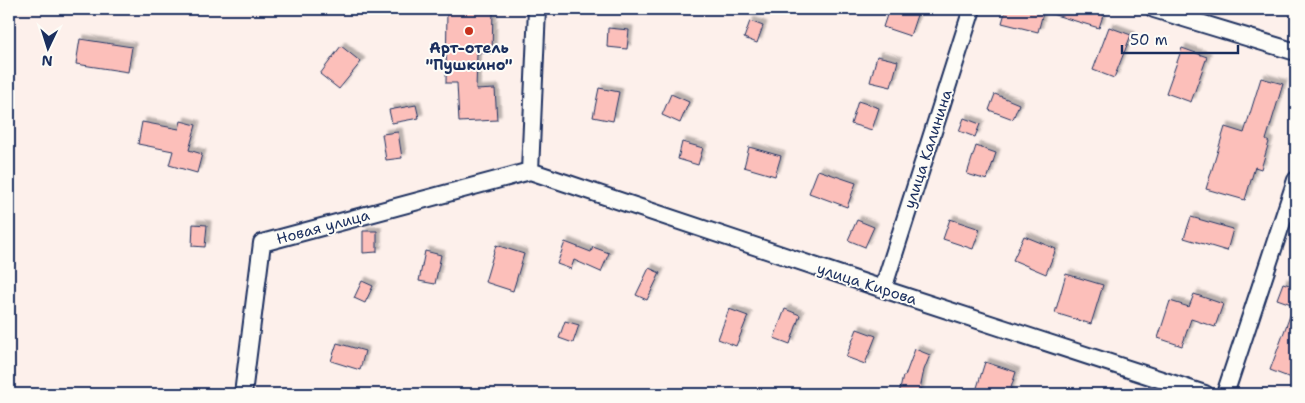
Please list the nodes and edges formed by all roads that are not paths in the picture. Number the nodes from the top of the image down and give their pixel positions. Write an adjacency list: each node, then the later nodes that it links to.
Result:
1 (537, 9): 5 (street)
2 (972, 9): 7 (street, улица Калинина)
3 (1154, 9): 4 (street)
4 (1296, 52)
5 (530, 172): 7 (street, улица Кирова); 8 (street, Новая улица)
6 (1296, 180): 10 (street)
7 (883, 289): 9 (street, улица Кирова)
8 (243, 394)
9 (1205, 394)
10 (1225, 394)

